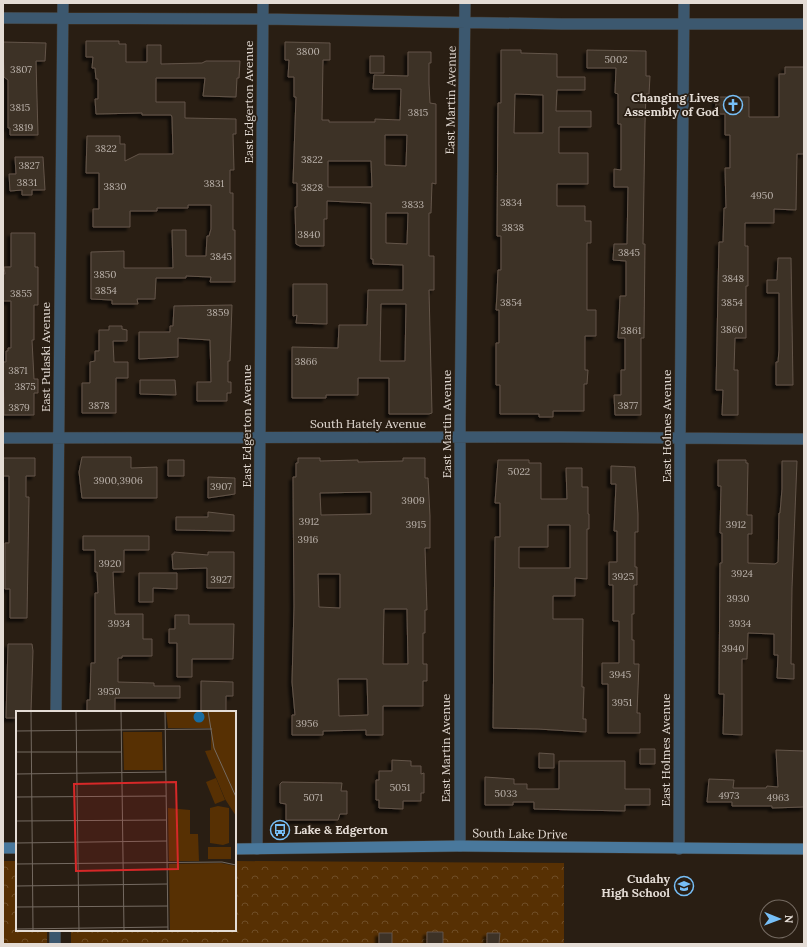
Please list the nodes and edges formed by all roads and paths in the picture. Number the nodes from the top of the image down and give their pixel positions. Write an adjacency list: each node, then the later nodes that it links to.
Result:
1 (63, 3): 5 (street, East Pulaski Avenue)
2 (263, 3): 7 (street, East Edgerton Avenue)
3 (465, 3): 8 (street, East Martin Avenue)
4 (684, 3): 10 (street, East Holmes Avenue)
5 (62, 17): 6 (street); 7 (street); 13 (street, East Pulaski Avenue)
6 (3, 18)
7 (263, 19): 8 (street); 11 (street, East Edgerton Avenue)
8 (465, 22): 10 (street); 14 (street, East Martin Avenue)
9 (804, 24): 10 (street)
10 (683, 25): 15 (street, East Holmes Avenue)
11 (260, 437): 13 (street, South Hately Avenue); 14 (street, South Hately Avenue); 22 (street, East Edgerton Avenue)
12 (3, 438): 13 (street, South Hately Avenue)
13 (59, 438): 17 (street, East Pulaski Avenue)
14 (460, 438): 15 (street, South Hately Avenue); 18 (street, East Martin Avenue)
15 (680, 438): 16 (street, South Hately Avenue); 23 (street, East Holmes Avenue)
16 (804, 439)
17 (56, 711)
18 (460, 846): 22 (main road, South Lake Drive); 23 (main road, South Lake Drive)
19 (3, 848): 20 (main road)
20 (16, 848)
21 (236, 849): 22 (main road, South Lake Drive)
22 (257, 849)
23 (679, 849): 24 (main road, South Lake Drive)
24 (804, 849)
25 (55, 931): 26 (street)
26 (55, 944)

